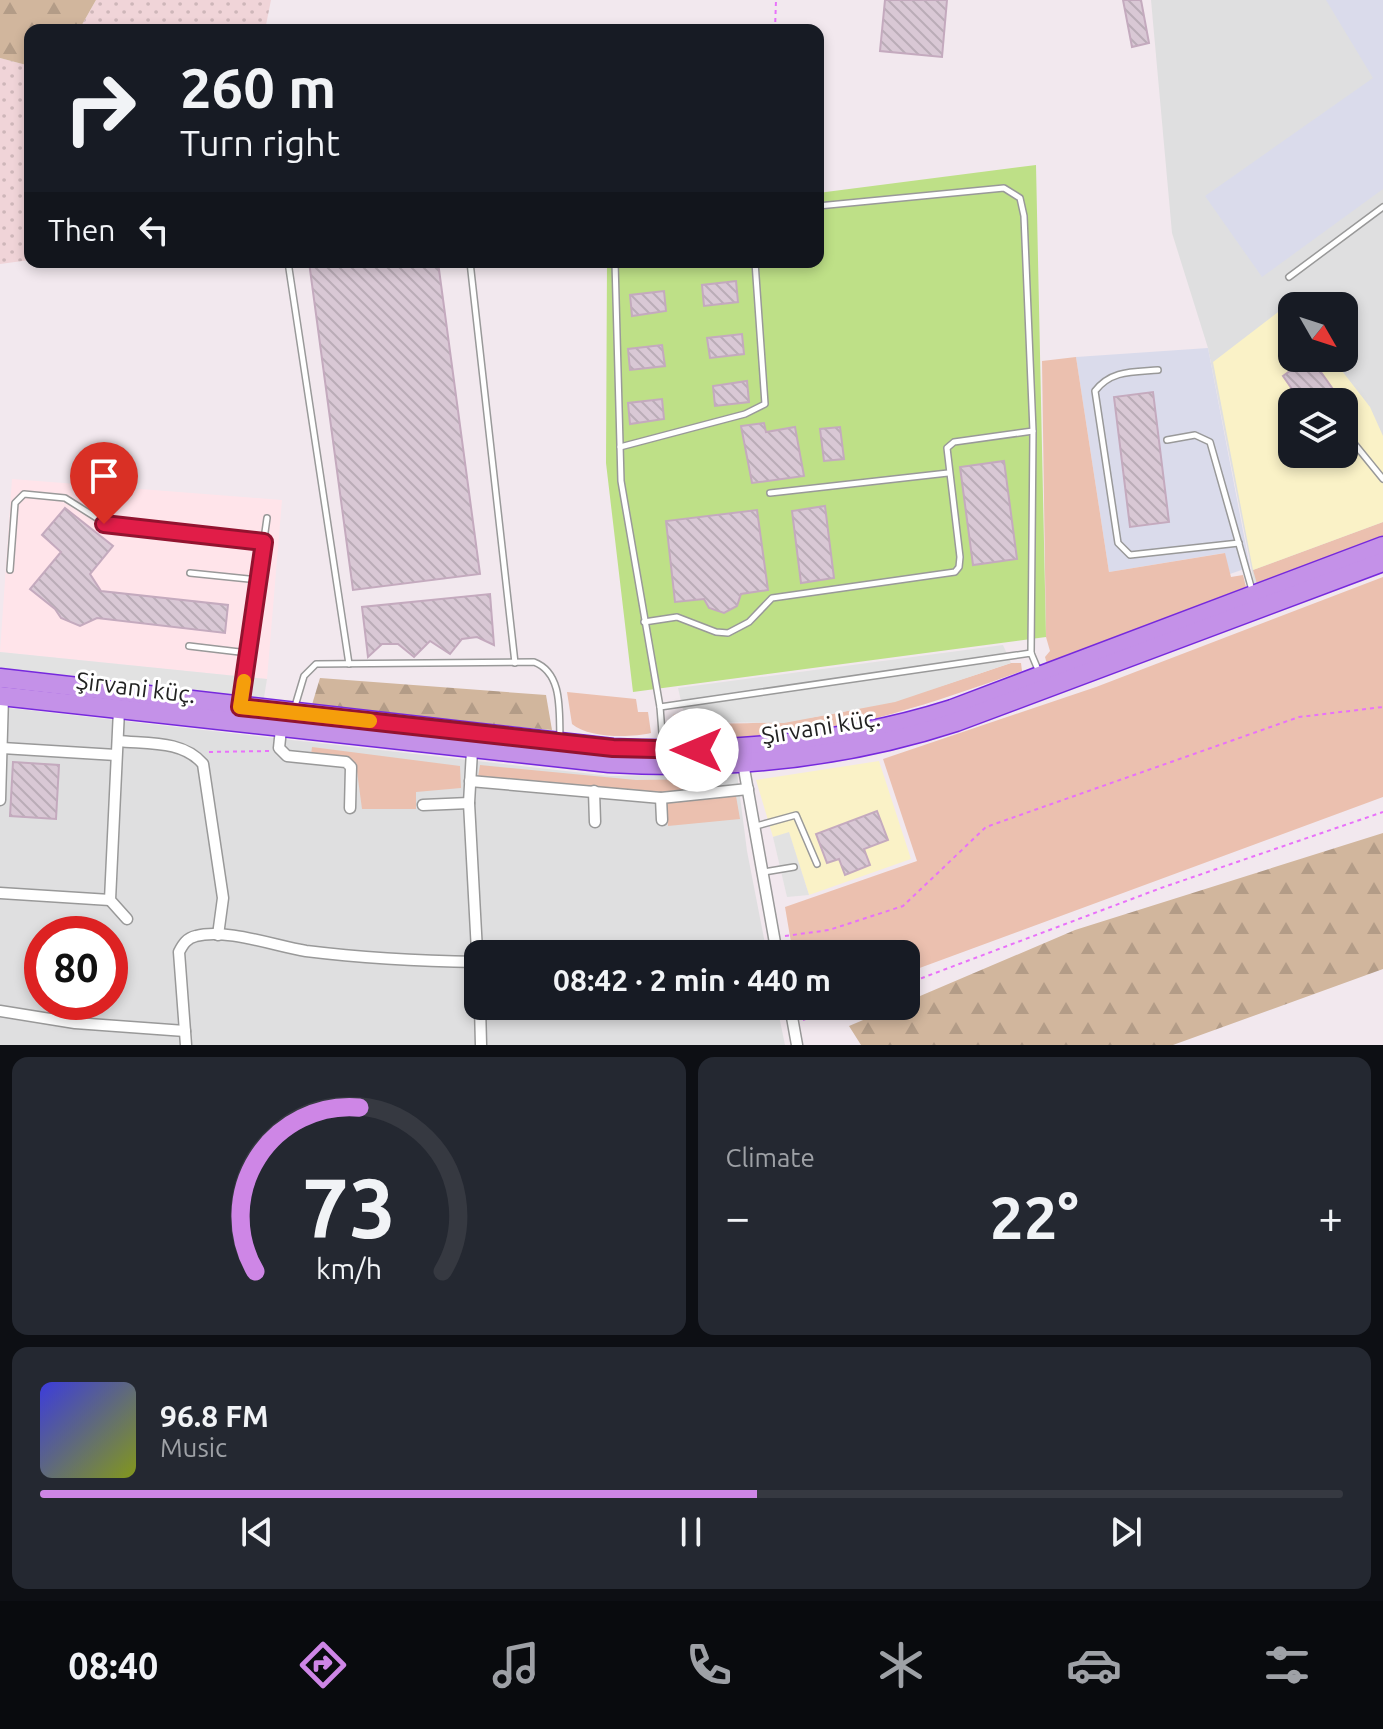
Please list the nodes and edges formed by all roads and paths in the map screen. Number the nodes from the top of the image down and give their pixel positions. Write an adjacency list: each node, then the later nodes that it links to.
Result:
1 (776, 0): 2 (path)
2 (775, 24)
3 (824, 205): 11 (lane)
4 (1383, 207): 9 (lane)
5 (289, 268): 32 (lane)
6 (471, 268): 31 (lane)
7 (615, 268): 13 (lane)
8 (755, 268): 13 (lane)
9 (1289, 277)
10 (1158, 370): 20 (lane)
11 (1033, 431): 15 (lane); 30 (lane)
12 (1167, 440): 20 (lane)
13 (620, 447): 27 (lane)
14 (1358, 448): 16 (lane)
15 (948, 473): 17 (lane); 27 (lane)
16 (1383, 479)
17 (770, 493)
18 (267, 518): 19 (lane)
19 (264, 542): 23 (lane); 25 (lane)
20 (1239, 543): 26 (lane)
21 (1383, 546): 26 (highway)
22 (1383, 562): 50 (highway, Şirvani küç.)
23 (10, 570)
24 (190, 573): 25 (lane)
25 (258, 580): 29 (lane)
26 (1253, 595): 33 (highway)
27 (644, 622): 36 (lane)
28 (189, 646): 29 (lane)
29 (248, 653): 35 (lane)
30 (1031, 653): 33 (lane); 36 (lane)
31 (515, 663): 32 (lane); 42 (lane)
32 (349, 664): 39 (lane)
33 (1041, 676): 45 (highway)
34 (1, 690): 35 (highway); 38 (highway, Şirvani küç.); 43 (street)
35 (240, 707): 39 (highway)
36 (660, 707): 45 (lane)
37 (1383, 707): 70 (path)
38 (119, 710): 40 (highway, Şirvani küç.); 41 (street)
39 (292, 713): 42 (highway)
40 (281, 729): 44 (street); 46 (highway, Şirvani küç.)
41 (118, 741): 47 (street); 48 (street)
42 (561, 743): 45 (highway)
43 (2, 748): 47 (street); 49 (street)
44 (279, 748): 48 (path); 58 (street)
45 (663, 750)
46 (472, 751): 50 (highway, Şirvani küç.); 51 (street)
47 (116, 755): 67 (street)
48 (197, 757): 69 (street)
49 (1, 760): 55 (street)
50 (743, 763): 52 (street)
51 (470, 781): 53 (street); 56 (street)
52 (748, 789): 54 (street); 62 (street)
53 (594, 791): 54 (street); 61 (street)
54 (661, 798): 60 (street)
55 (0, 800)
56 (469, 803): 57 (street); 71 (street)
57 (423, 805)
58 (350, 808)
59 (1383, 812): 74 (path)
60 (662, 820)
61 (595, 822)
62 (755, 826): 63 (lane); 65 (street)
63 (817, 864)
64 (794, 867): 65 (lane)
65 (763, 872): 70 (street)
66 (0, 893): 67 (street)
67 (110, 900): 68 (street)
68 (124, 916)
69 (218, 935): 73 (street); 80 (street)
70 (776, 937): 72 (street)
71 (477, 940)
72 (776, 940)
73 (464, 962)
74 (920, 979)
75 (0, 1011): 80 (street)
76 (480, 1020): 82 (street)
77 (793, 1020): 79 (street)
78 (803, 1020): 79 (path)
79 (794, 1023): 83 (street)
80 (185, 1031): 81 (street)
81 (186, 1045)
82 (481, 1045)
83 (797, 1045)

